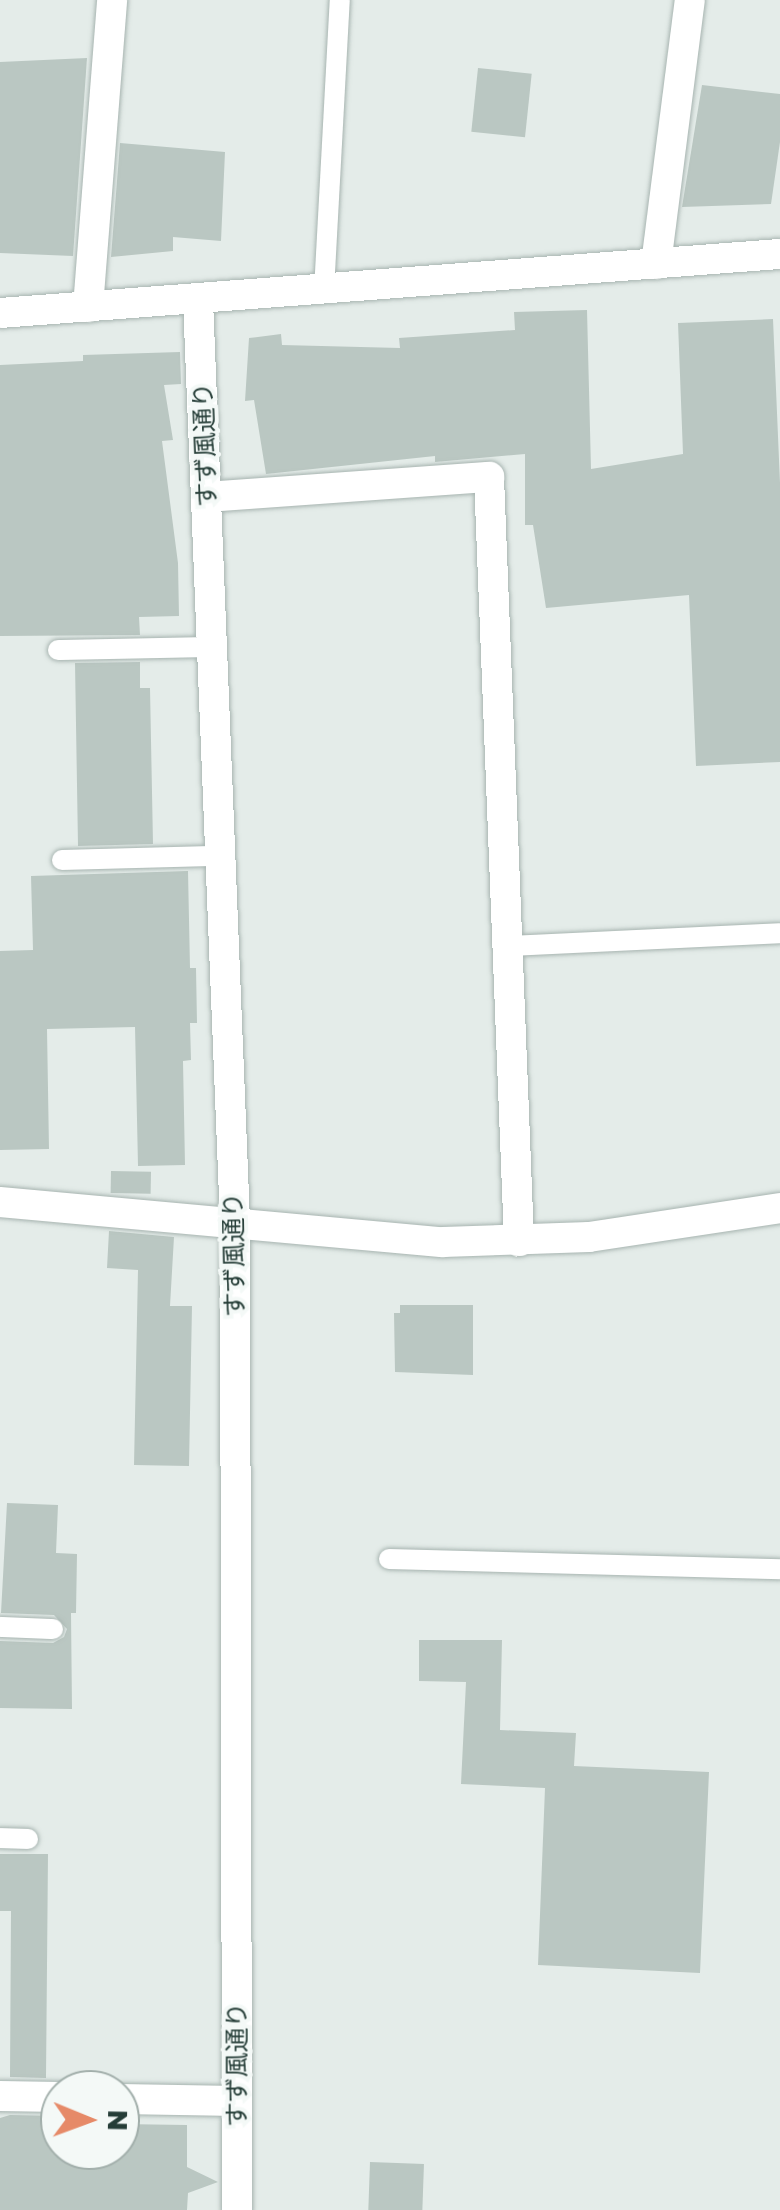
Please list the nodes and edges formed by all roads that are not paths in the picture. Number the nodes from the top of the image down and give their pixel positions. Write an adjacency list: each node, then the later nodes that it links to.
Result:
1 (112, 0): 8 (street)
2 (340, 0): 6 (lane)
3 (690, 0): 5 (street)
4 (780, 254): 5 (street)
5 (656, 264): 6 (street)
6 (324, 291): 7 (street)
7 (198, 300): 8 (street); 10 (street, すず風通り)
8 (88, 307): 9 (street)
9 (0, 313)
10 (207, 496): 11 (street, すず風通り); 16 (street)
11 (212, 647): 12 (lane); 13 (street, すず風通り)
12 (58, 650)
13 (220, 856): 14 (lane); 19 (street, すず風通り)
14 (62, 860)
15 (780, 933): 16 (lane)
16 (508, 946): 20 (street)
17 (0, 1202): 19 (street)
18 (780, 1208): 20 (street)
19 (235, 1221): 20 (street); 30 (street, すず風通り)
20 (519, 1241)
21 (389, 1559): 22 (lane)
22 (780, 1569)
23 (0, 1626): 24 (lane)
24 (53, 1629)
25 (0, 1838): 26 (lane)
26 (28, 1838)
27 (0, 2096): 28 (street)
28 (40, 2097)
29 (140, 2099): 30 (street)
30 (238, 2101): 31 (street, すず風通り)
31 (236, 2210)

